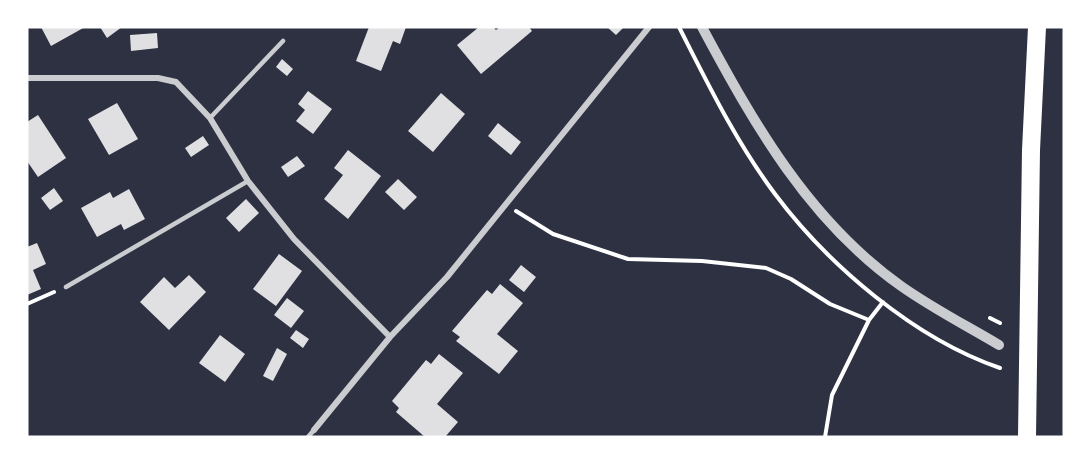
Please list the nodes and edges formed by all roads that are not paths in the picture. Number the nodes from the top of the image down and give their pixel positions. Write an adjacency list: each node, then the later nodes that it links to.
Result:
1 (649, 27): 9 (street)
2 (702, 27): 10 (street)
3 (1037, 27): 13 (highway)
4 (283, 40): 6 (lane)
5 (27, 78): 6 (street)
6 (210, 118): 7 (street)
7 (248, 181): 8 (lane); 9 (street)
8 (66, 286)
9 (390, 337): 11 (street)
10 (999, 345)
11 (314, 430): 12 (lane)
12 (308, 437)
13 (1028, 437)

